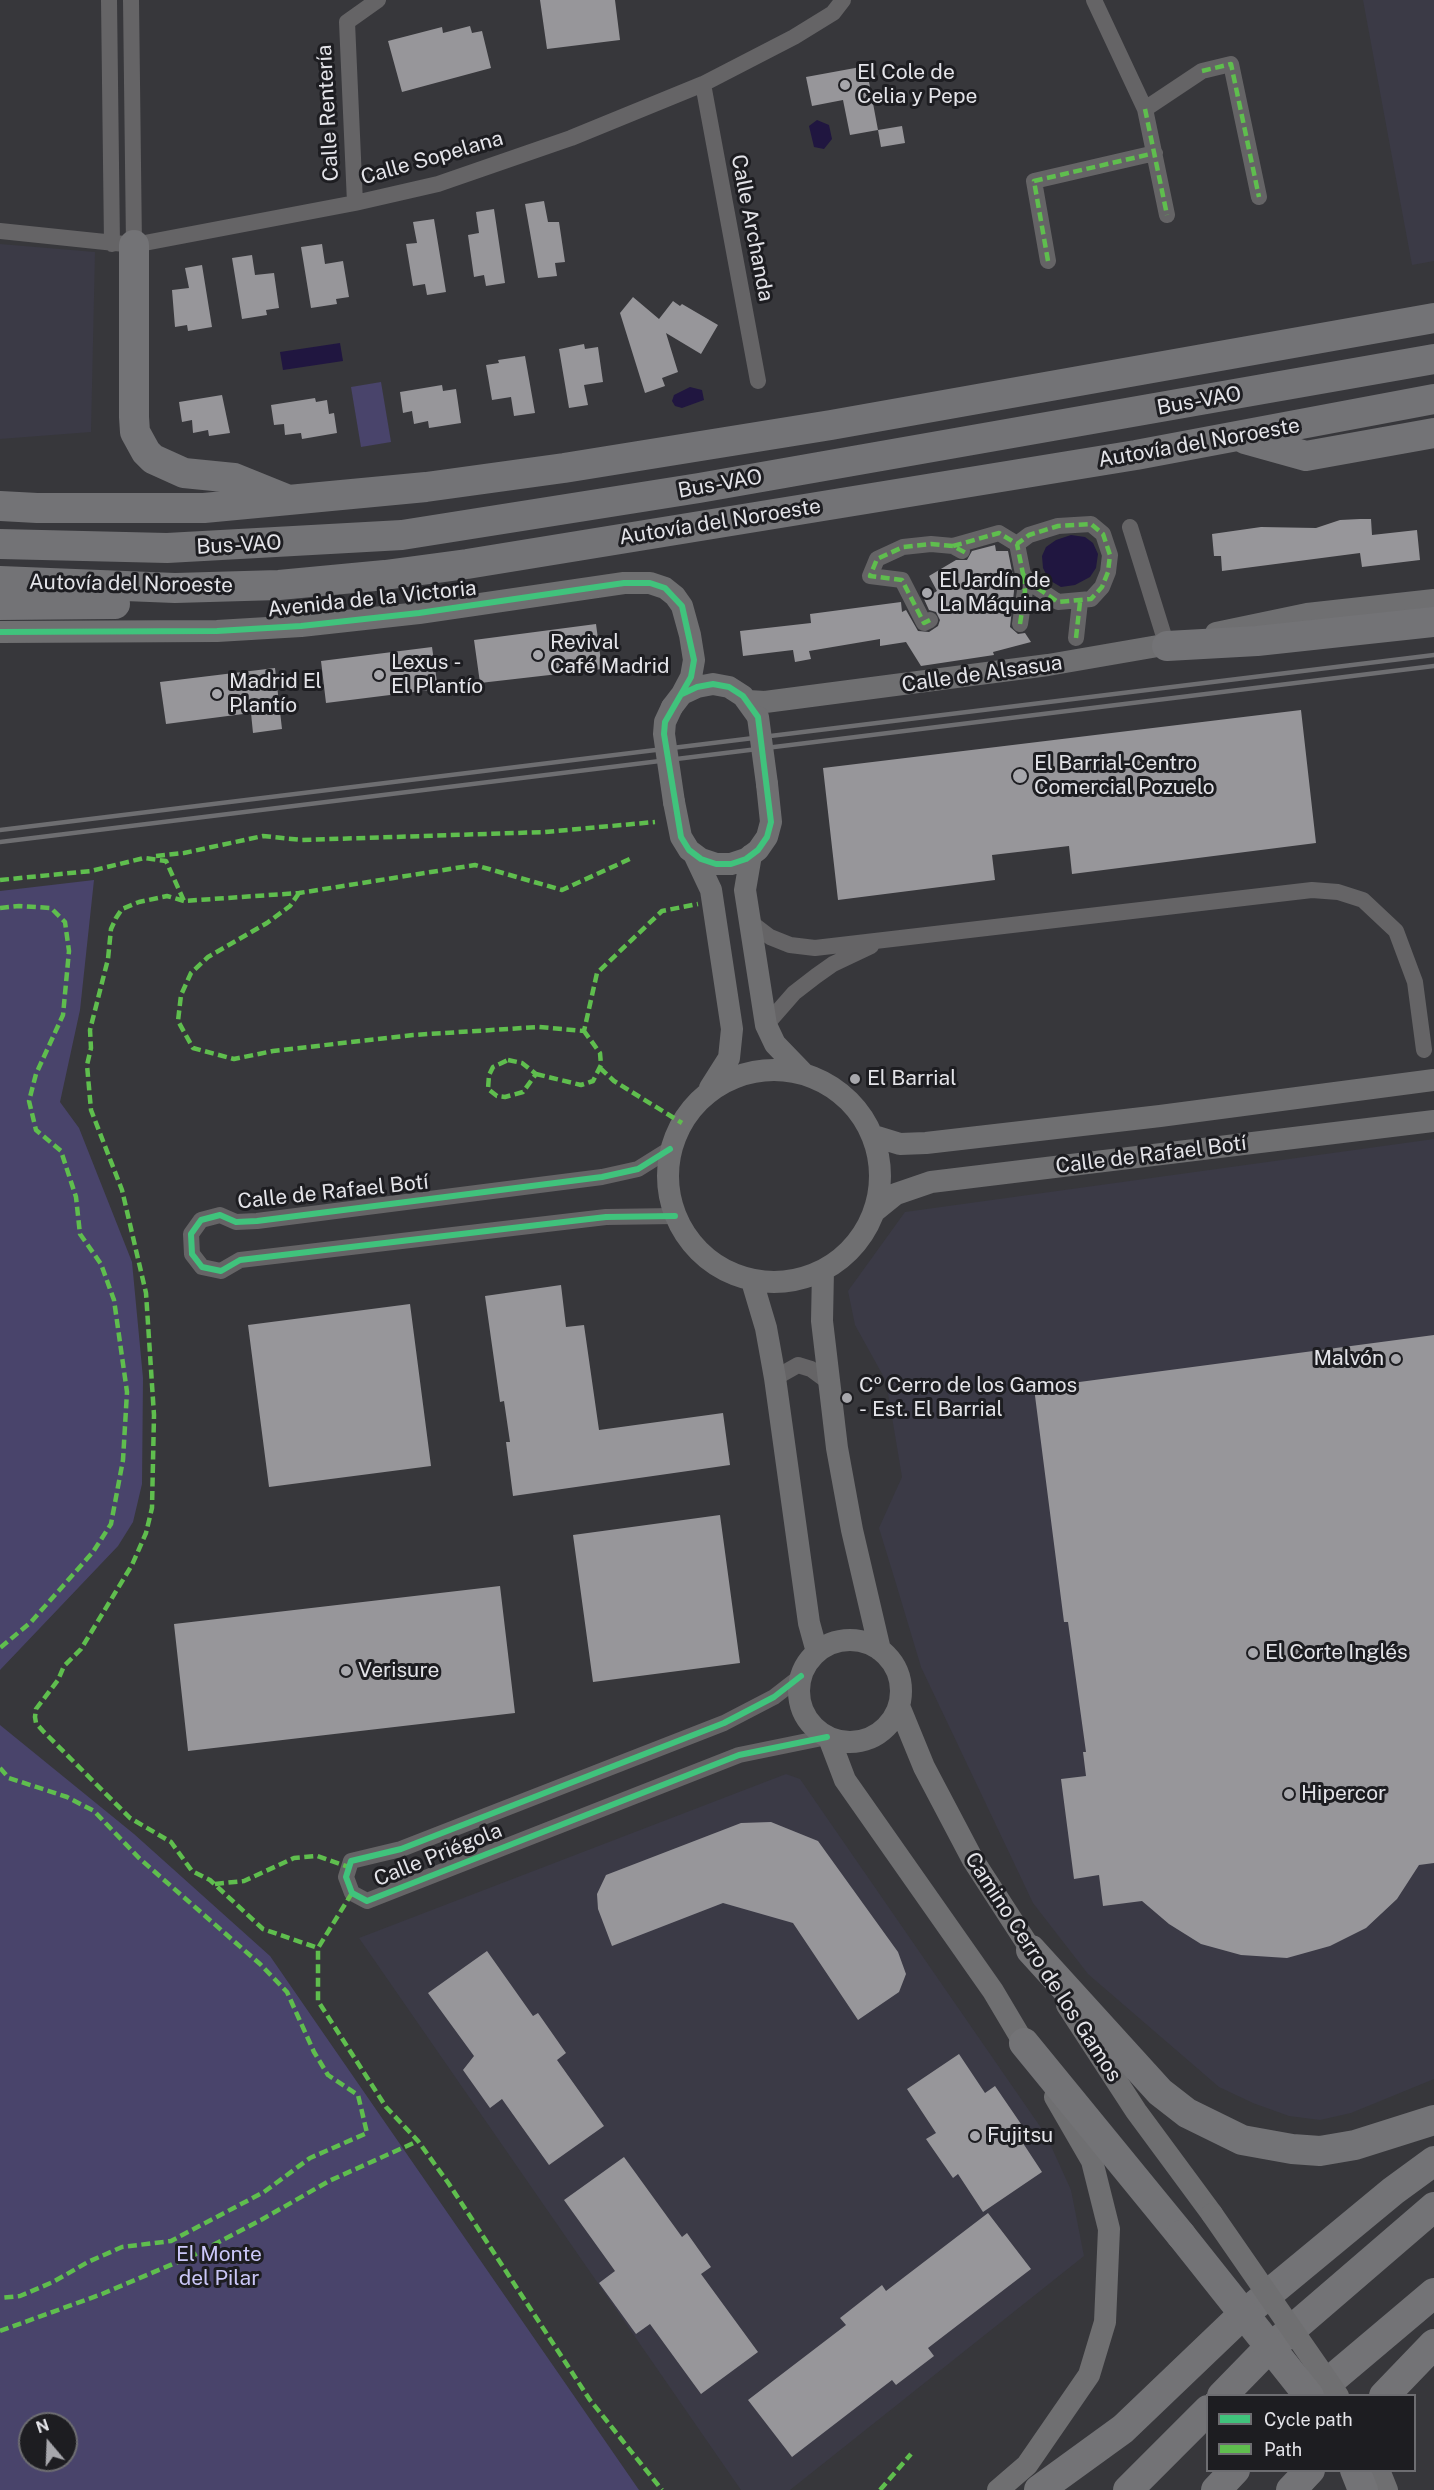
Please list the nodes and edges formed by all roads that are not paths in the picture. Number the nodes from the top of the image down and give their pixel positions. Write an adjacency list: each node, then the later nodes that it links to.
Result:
1 (109, 0): 13 (street)
2 (131, 0): 13 (street)
3 (378, 0): 10 (street, Calle Rentería)
4 (843, 0): 6 (street, Calle Sopelana)
5 (1094, 0): 7 (street)
6 (702, 84): 10 (street, Calle Sopelana); 17 (street, Calle Archanda)
7 (1144, 109): 8 (street); 9 (street)
8 (1155, 153): 11 (street); 14 (street)
9 (1259, 197)
10 (355, 203): 13 (street, Calle Sopelana)
11 (1167, 215)
12 (0, 231): 13 (street, Calle Sopelana)
13 (123, 244): 21 (highway)
14 (1048, 261)
15 (1434, 318): 21 (highway)
16 (1434, 359): 24 (highway, Bus-VAO)
17 (758, 381)
18 (1434, 399): 20 (highway, Autovía del Noroeste)
19 (1434, 433): 20 (highway)
20 (1239, 437): 28 (highway, Autovía del Noroeste)
21 (289, 500): 22 (highway)
22 (0, 506)
23 (1130, 527): 37 (street)
24 (0, 544)
25 (1017, 544): 26 (street); 30 (street); 32 (street)
26 (1023, 574): 30 (street); 34 (street)
27 (0, 581): 28 (highway, Autovía del Noroeste)
28 (175, 588): 31 (highway)
29 (1434, 600): 37 (street, Calle de Alsasua)
30 (1080, 602): 36 (street)
31 (0, 605)
32 (930, 620)
33 (1434, 622): 37 (highway)
34 (1020, 624)
35 (0, 632): 38 (street, Avenida de la Victoria)
36 (1076, 638)
37 (1167, 646): 41 (street, Calle de Alsasua)
38 (694, 660): 39 (street); 40 (street)
39 (723, 686): 40 (street); 41 (street)
40 (677, 700): 42 (street, bridge)
41 (753, 709): 43 (street, bridge)
42 (694, 854): 43 (street); 50 (street)
43 (751, 855): 44 (street)
44 (749, 921): 45 (street); 46 (street)
45 (884, 940): 46 (street); 47 (street)
46 (766, 1026): 48 (street)
47 (1424, 1050)
48 (803, 1073): 50 (street); 53 (street)
49 (1434, 1080): 51 (street, Calle de Rafael Botí)
50 (706, 1093): 54 (street)
51 (1136, 1119): 53 (street, Calle de Rafael Botí); 55 (street)
52 (1434, 1121): 55 (street, Calle de Rafael Botí)
53 (874, 1136): 56 (street)
54 (670, 1149): 57 (street); 57 (street, Calle de Rafael Botí)
55 (982, 1175): 56 (street, Calle de Rafael Botí)
56 (875, 1211): 58 (street)
57 (675, 1216): 59 (street)
58 (824, 1270): 59 (street); 61 (street)
59 (752, 1281): 60 (street)
60 (775, 1378): 61 (street); 63 (street)
61 (830, 1383): 62 (street)
62 (880, 1650): 63 (street); 65 (street)
63 (817, 1652): 64 (street)
64 (801, 1676): 66 (street); 66 (street, Calle Priégola)
65 (899, 1706): 66 (street); 67 (street, Camino Cerro de los Gamos)
66 (828, 1737): 68 (street)
67 (1032, 1950): 69 (highway); 77 (street, Camino Cerro de los Gamos, bridge)
68 (1024, 2043): 75 (highway, bridge); 84 (street)
69 (1434, 2120)
70 (1434, 2161): 85 (highway)
71 (1434, 2207): 74 (highway)
72 (1434, 2293): 76 (highway)
73 (1434, 2344): 78 (highway)
74 (1224, 2394)
75 (1308, 2394)
76 (1312, 2394)
77 (1337, 2394)
78 (1386, 2394)
79 (1206, 2412): 86 (highway)
80 (1233, 2472): 87 (highway)
81 (1308, 2472): 88 (highway)
82 (1356, 2472): 89 (highway)
83 (1380, 2472): 90 (street)
84 (998, 2490)
85 (1039, 2490)
86 (1128, 2490)
87 (1216, 2490)
88 (1291, 2490)
89 (1363, 2490)
90 (1387, 2490)

